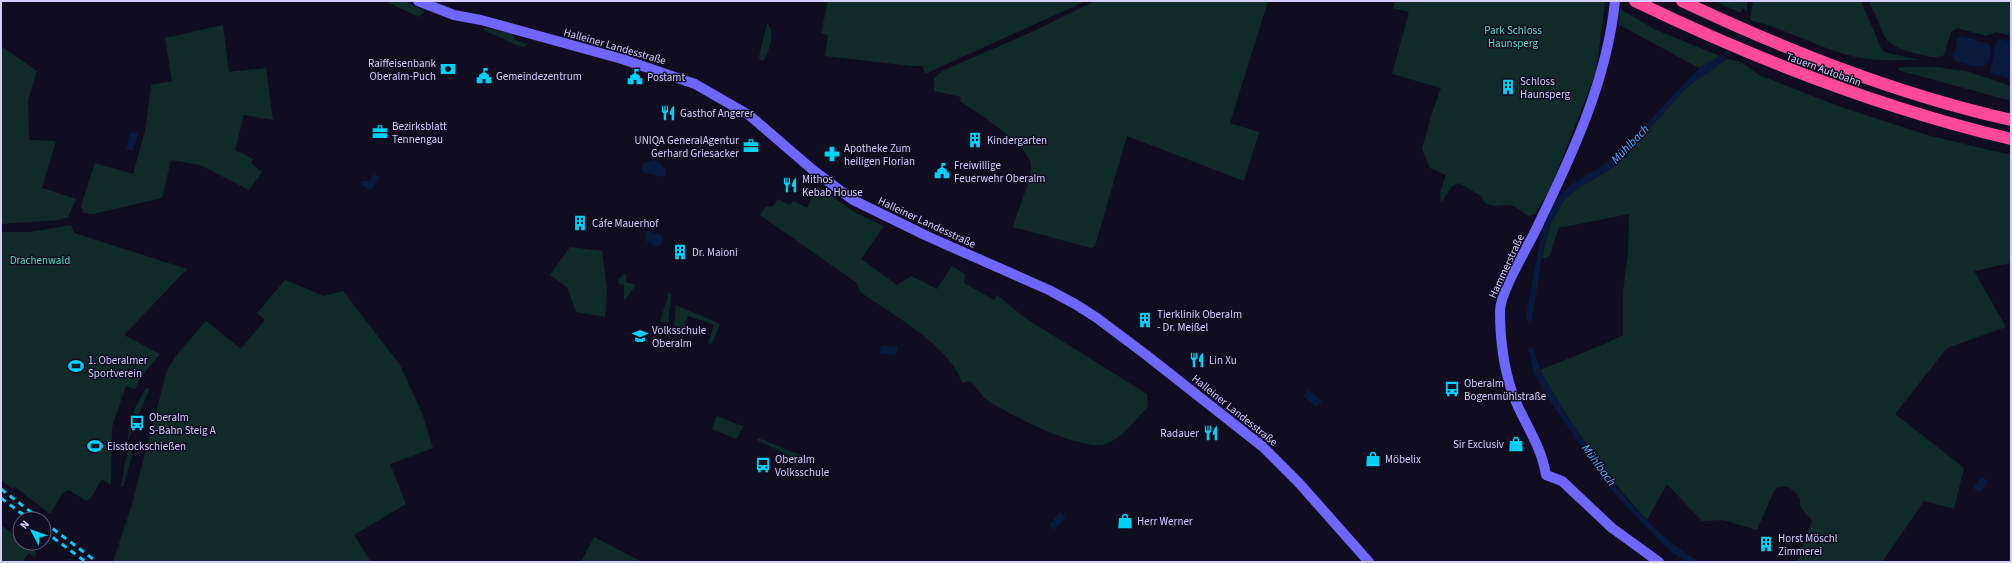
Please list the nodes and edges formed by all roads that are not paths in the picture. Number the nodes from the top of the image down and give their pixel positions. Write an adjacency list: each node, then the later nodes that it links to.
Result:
1 (418, 1): 7 (main road, Halleiner Landesstraße)
2 (1615, 1): 8 (main road, Hammerstraße)
3 (1635, 1): 6 (highway, Tauern Autobahn)
4 (1682, 1): 5 (highway, Tauern Autobahn)
5 (2011, 120)
6 (2011, 139)
7 (1369, 562)
8 (1659, 562)

